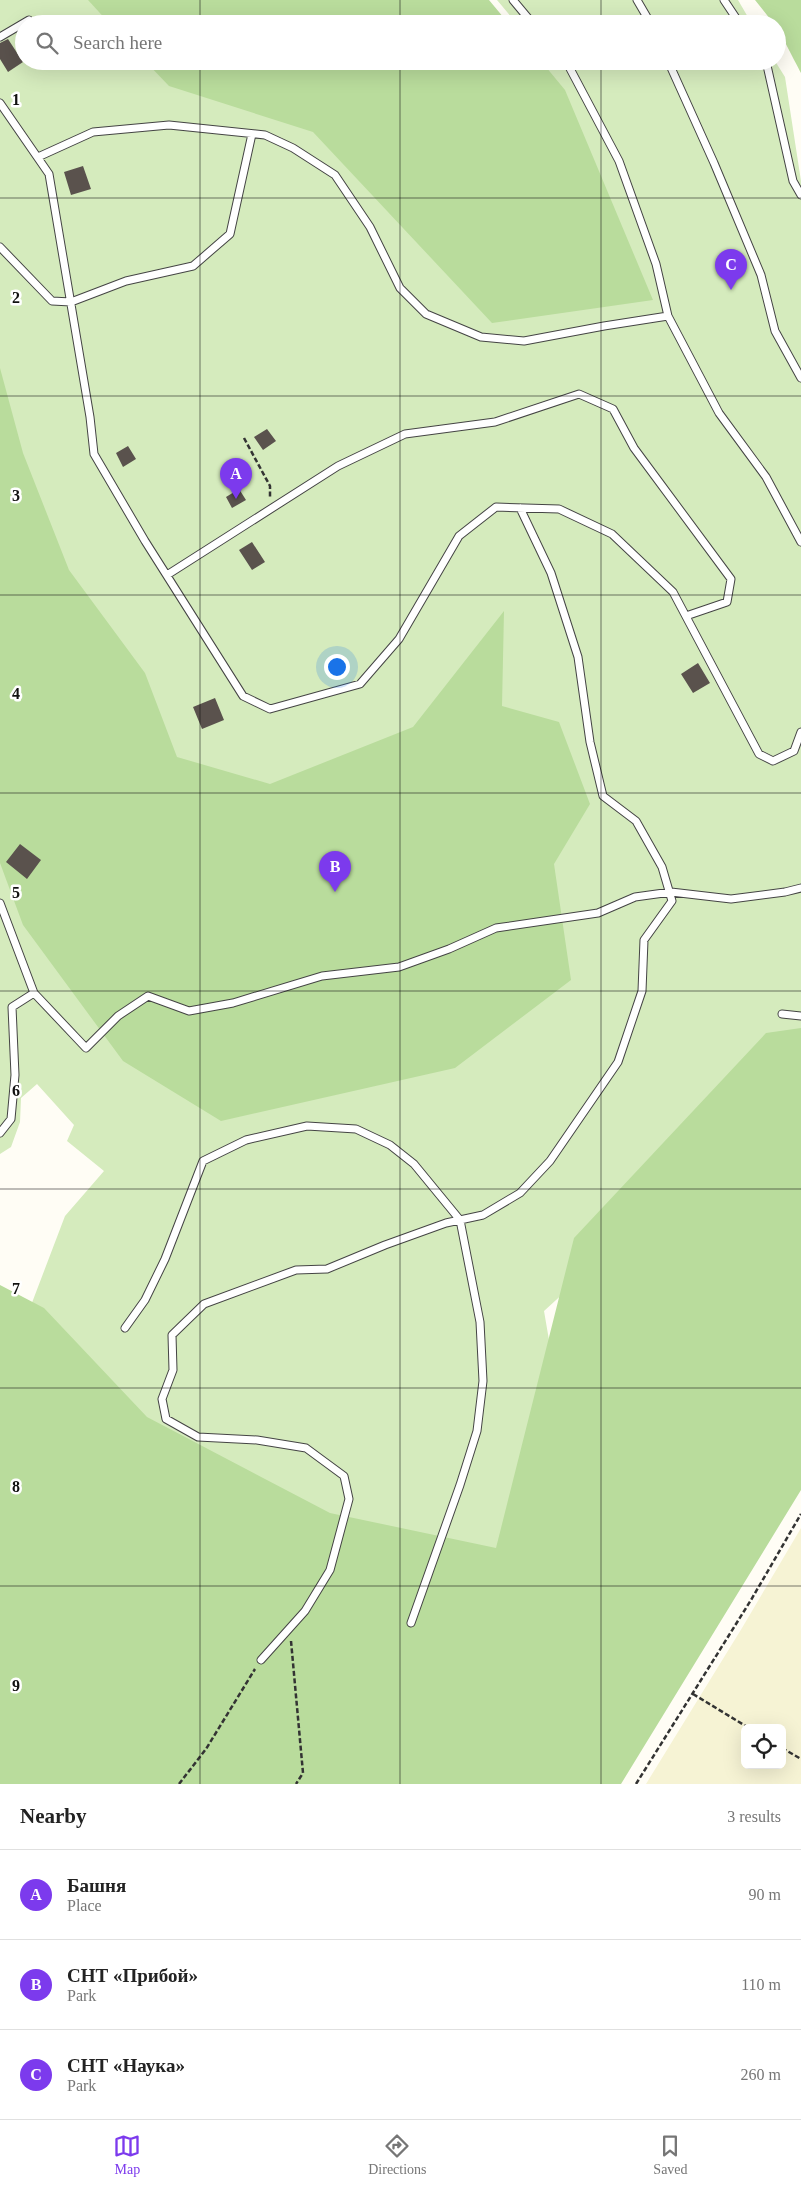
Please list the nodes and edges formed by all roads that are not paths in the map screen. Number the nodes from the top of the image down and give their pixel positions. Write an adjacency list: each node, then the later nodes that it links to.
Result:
1 (513, 0): 4 (lane)
2 (637, 0): 5 (lane)
3 (724, 0): 6 (lane)
4 (526, 15)
5 (646, 15)
6 (734, 15)
7 (15, 28): 8 (lane)
8 (0, 36)
9 (571, 70): 18 (lane)
10 (672, 70): 19 (lane)
11 (768, 70): 15 (lane)
12 (0, 103): 14 (lane)
13 (252, 134): 14 (lane); 17 (lane); 18 (lane)
14 (38, 158): 17 (lane)
15 (801, 195)
16 (0, 247): 17 (lane)
17 (71, 302): 22 (lane)
18 (668, 316): 21 (lane)
19 (801, 378)
20 (520, 508): 22 (lane); 23 (lane); 26 (lane)
21 (801, 542)
22 (166, 575): 23 (lane)
23 (686, 616): 24 (lane)
24 (801, 732)
25 (801, 888): 26 (lane)
26 (671, 892): 28 (lane); 32 (lane)
27 (0, 903): 28 (lane)
28 (34, 992): 31 (lane)
29 (782, 1014): 30 (lane)
30 (801, 1016)
31 (0, 1133)
32 (460, 1220): 33 (lane); 34 (lane); 35 (lane)
33 (125, 1328)
34 (411, 1623)
35 (261, 1660)

